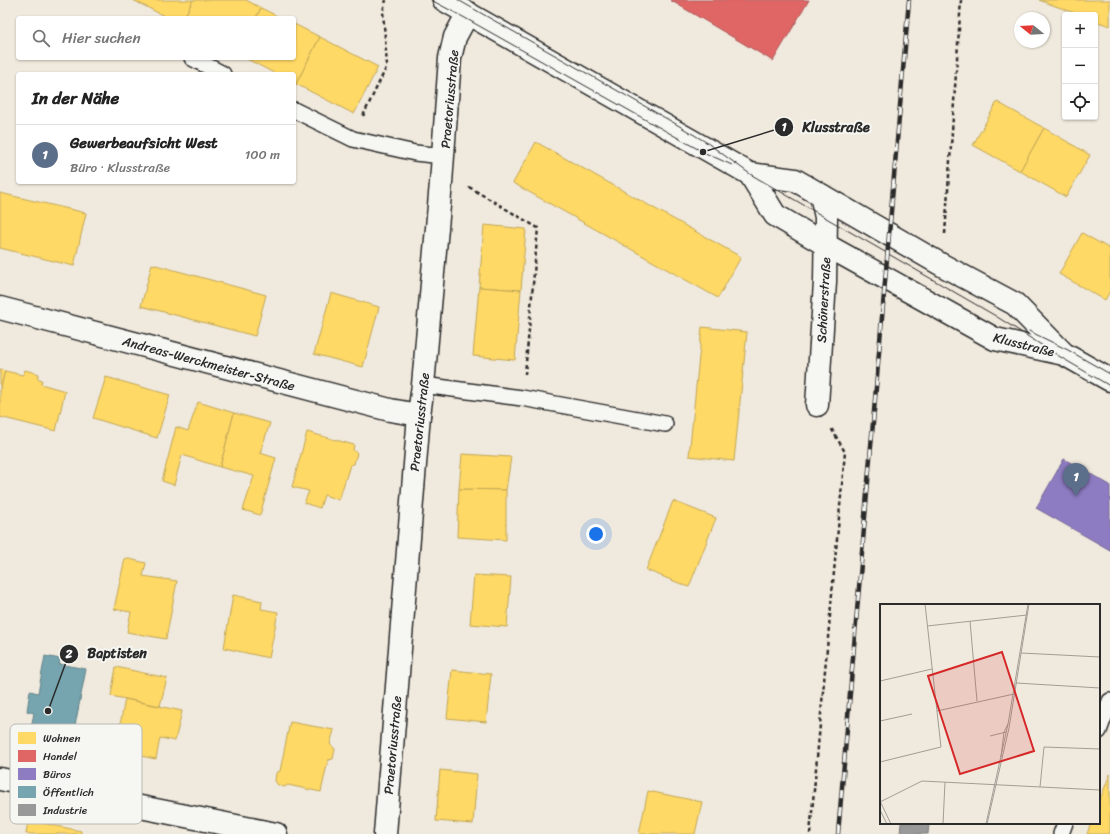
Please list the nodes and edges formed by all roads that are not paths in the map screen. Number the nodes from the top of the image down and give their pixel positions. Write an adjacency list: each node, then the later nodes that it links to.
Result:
1 (444, 0): 2 (street, Klusstraße)
2 (468, 13): 6 (street, Praetoriusstraße); 7 (street, Klusstraße)
3 (196, 60): 4 (lane)
4 (219, 72)
5 (296, 111): 6 (lane)
6 (444, 156): 13 (street, Praetoriusstraße)
7 (750, 174): 8 (street, Klusstraße); 9 (street, Klusstraße)
8 (821, 195): 9 (street, Schönerstraße); 11 (street, Klusstraße)
9 (826, 245): 11 (street, Klusstraße); 14 (street, Schönerstraße)
10 (0, 308): 15 (street, Andreas-Werckmeister-Straße)
11 (1064, 354): 12 (street, Klusstraße)
12 (1110, 380)
13 (423, 385): 15 (street, Praetoriusstraße); 16 (lane)
14 (817, 405)
15 (419, 415): 24 (street, Praetoriusstraße)
16 (665, 424)
17 (1110, 701): 18 (lane)
18 (1100, 728)
19 (0, 779): 20 (street)
20 (10, 781)
21 (142, 807): 23 (street)
22 (1065, 824): 25 (lane)
23 (276, 834)
24 (385, 834)
25 (1061, 834)

